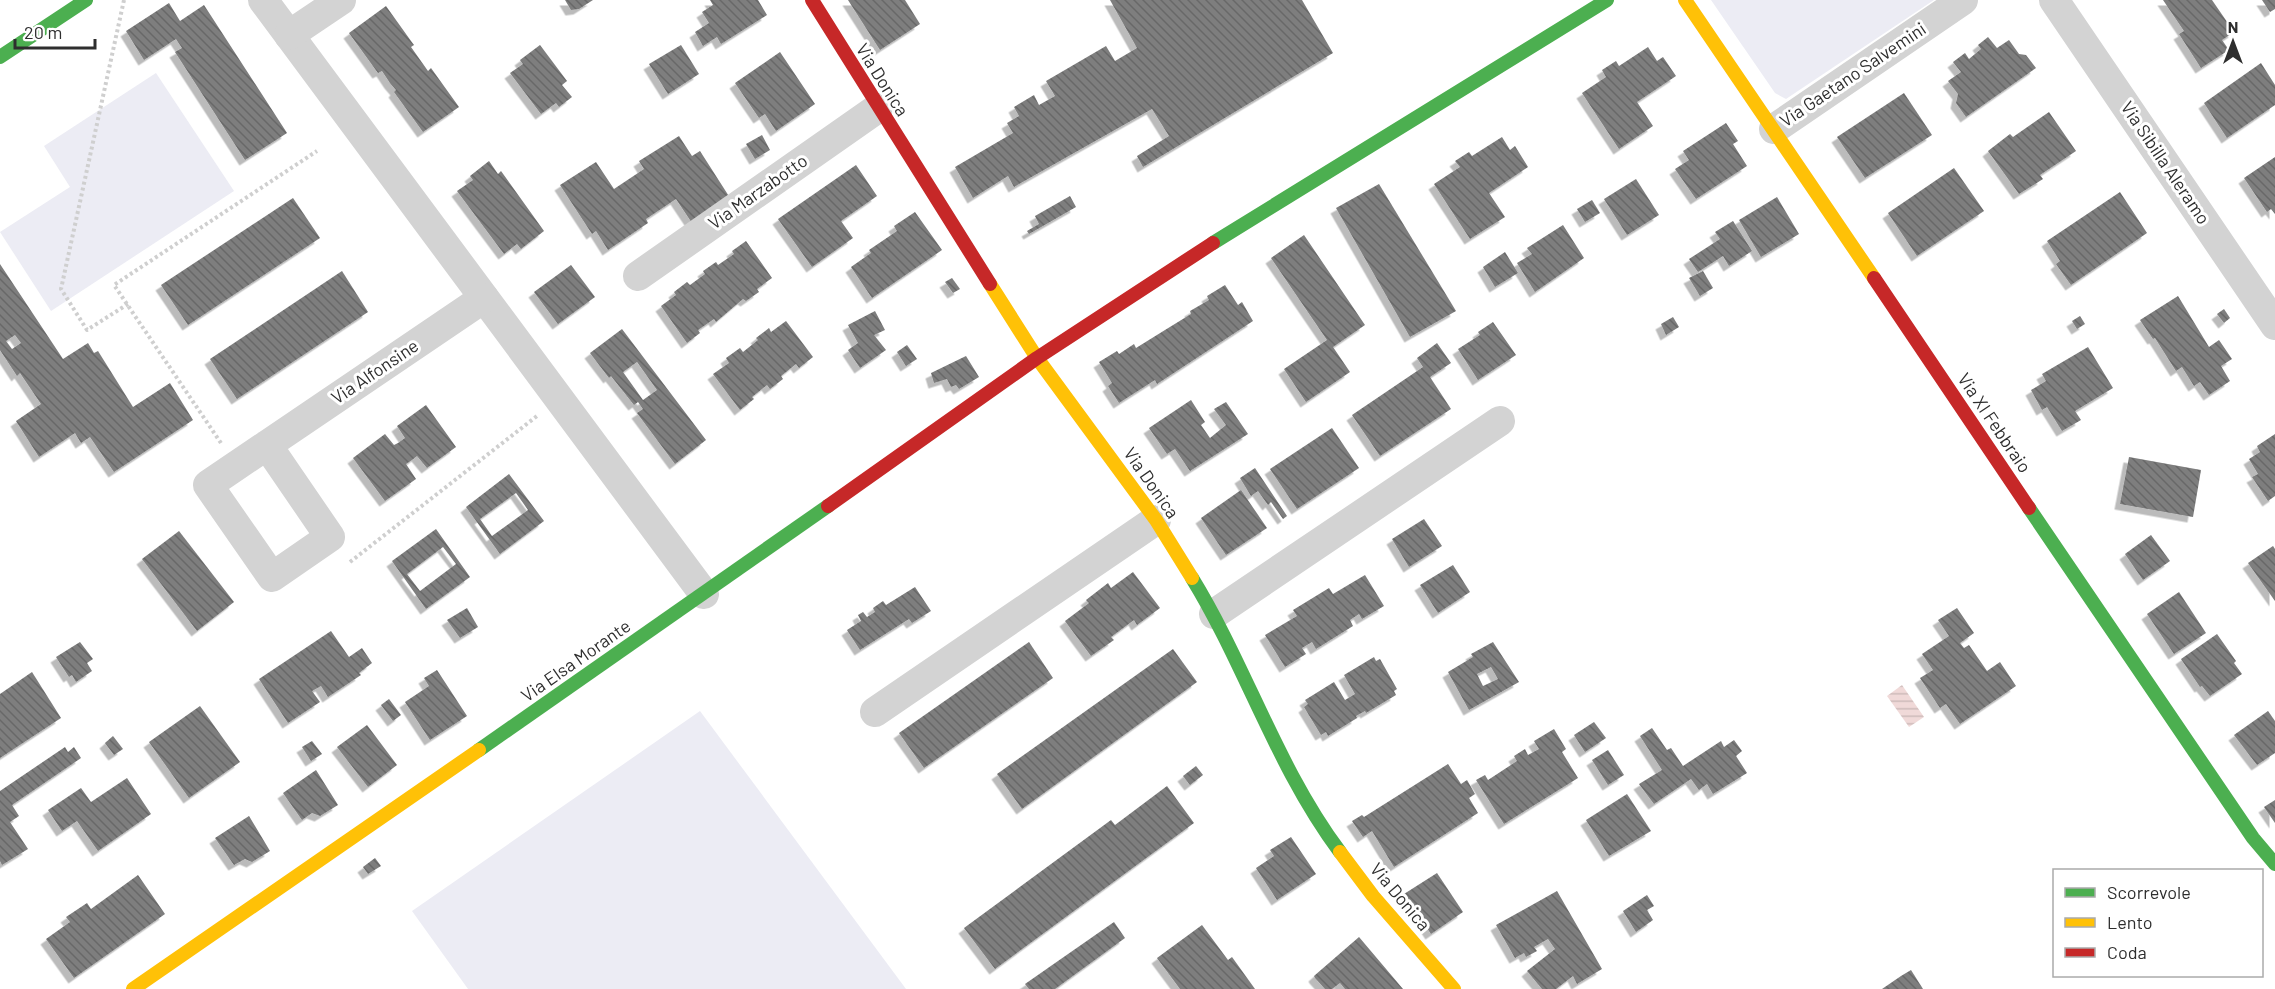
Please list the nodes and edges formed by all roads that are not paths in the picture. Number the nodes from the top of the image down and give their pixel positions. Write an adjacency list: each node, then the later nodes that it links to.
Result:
1 (86, 0): 10 (street)
2 (263, 0): 9 (street)
3 (341, 0): 9 (street)
4 (812, 0): 11 (street, Via Donica)
5 (1608, 0): 16 (street, Via Elsa Morante)
6 (1685, 0): 12 (street, Via XI Febbraio)
7 (1963, 0): 12 (street, Via Gaetano Salvemini)
8 (2054, 0): 15 (street, Via Sibilla Aleramo)
9 (289, 35): 14 (street)
10 (0, 57)
11 (878, 108): 13 (street, Via Marzabotto); 16 (street, Via Donica)
12 (1774, 129): 23 (street, Via XI Febbraio)
13 (638, 276)
14 (484, 298): 18 (street, Via Alfonsine); 20 (street)
15 (2272, 313)
16 (1037, 358): 19 (street, Via Donica); 20 (street, Via Elsa Morante)
17 (1500, 421): 21 (street)
18 (267, 446): 18 (street, Via Alfonsine)
19 (1156, 520): 21 (street, Via Donica); 22 (street)
20 (704, 594): 24 (street, Via Elsa Morante)
21 (1214, 614): 25 (street, Via Donica)
22 (875, 712)
23 (2275, 864)
24 (133, 989)
25 (1454, 989)

